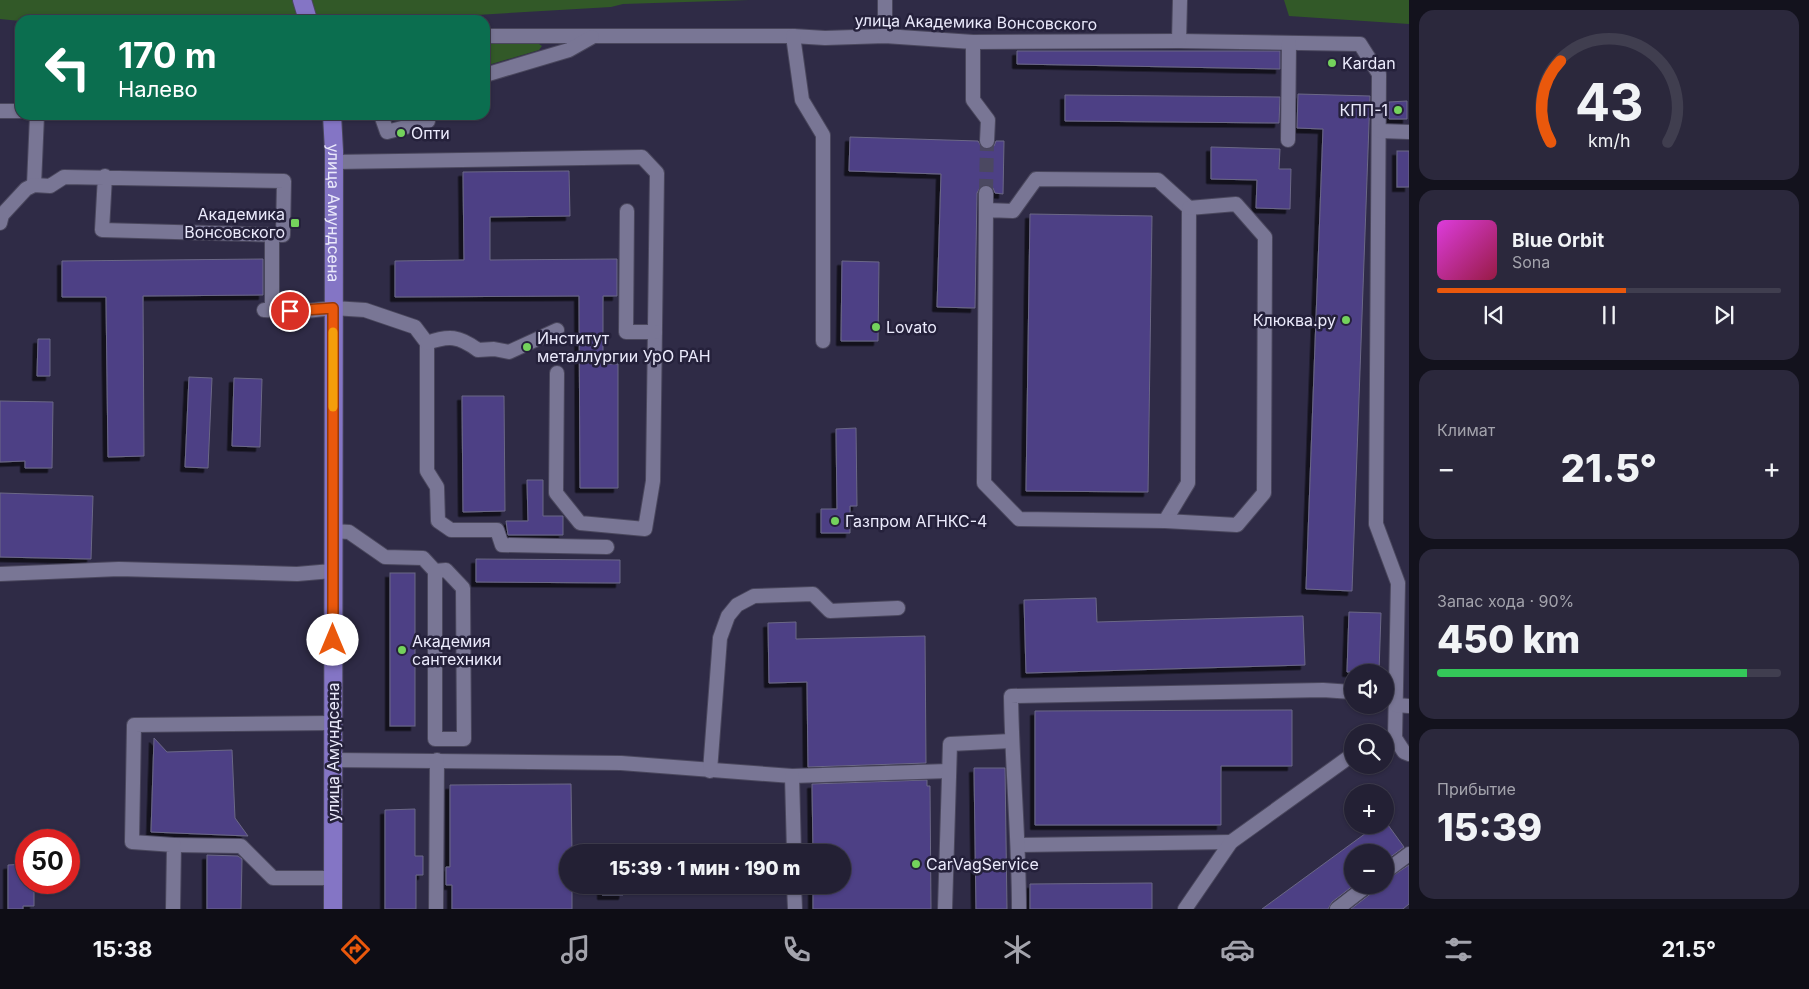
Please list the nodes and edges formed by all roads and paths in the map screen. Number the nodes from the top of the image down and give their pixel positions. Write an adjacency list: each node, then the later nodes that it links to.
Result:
1 (302, 0): 4 (main road)
2 (885, 0): 8 (street)
3 (1180, 0): 9 (street)
4 (306, 15)
5 (490, 36): 6 (street, улица Академика Вонсовского)
6 (592, 36): 7 (street, улица Академика Вонсовского); 12 (street)
7 (793, 36): 8 (street, улица Академика Вонсовского); 35 (street)
8 (885, 36): 10 (street, улица Академика Вонсовского)
9 (1179, 41): 10 (street, улица Академика Вонсовского); 11 (street, улица Академика Вонсовского)
10 (973, 42): 22 (street)
11 (1289, 43): 19 (street, улица Академика Вонсовского); 21 (street)
12 (490, 74)
13 (0, 111): 14 (street)
14 (15, 111)
15 (36, 120): 25 (street)
16 (332, 120): 23 (main road, улица Амундсена)
17 (383, 120): 18 (street)
18 (428, 120)
19 (1380, 131): 20 (street); 44 (street)
20 (1409, 132)
21 (1288, 140)
22 (987, 141)
23 (334, 162): 32 (main road, улица Амундсена); 34 (street)
24 (105, 176): 25 (street); 31 (street); 31 (street)
25 (34, 185): 30 (street)
26 (986, 193): 28 (street)
27 (1189, 208): 28 (street); 38 (street); 38 (street)
28 (986, 210): 38 (street)
29 (627, 211): 34 (street)
30 (0, 222)
31 (272, 235): 32 (street)
32 (333, 308): 36 (street); 39 (main road, улица Амундсена)
33 (558, 330): 36 (street)
34 (655, 332): 37 (street)
35 (823, 341)
36 (427, 343): 40 (street)
37 (557, 373)
38 (1165, 521)
39 (333, 531): 41 (main road, улица Амундсена); 42 (street)
40 (607, 547)
41 (332, 571): 43 (street); 48 (main road, улица Амундсена)
42 (435, 571): 42 (street)
43 (0, 574)
44 (1403, 583): 47 (street)
45 (898, 608): 56 (street)
46 (1344, 691): 50 (street)
47 (1397, 700): 49 (street)
48 (332, 723): 53 (main road, улица Амундсена); 61 (street)
49 (1393, 724)
50 (1011, 741): 57 (street); 62 (street)
51 (1394, 743): 52 (street)
52 (1409, 754)
53 (333, 760): 54 (street); 65 (main road, улица Амундсена)
54 (437, 760): 56 (street); 70 (street)
55 (1344, 761): 59 (street)
56 (710, 771): 58 (street)
57 (949, 771): 58 (street); 72 (street)
58 (792, 776): 60 (street)
59 (1231, 842): 62 (street); 74 (street)
60 (794, 844)
61 (174, 845): 65 (street); 68 (street)
62 (1019, 845): 73 (street)
63 (1409, 854): 64 (street)
64 (1394, 865)
65 (332, 878): 69 (main road, улица Амундсена)
66 (794, 894): 71 (street)
67 (1356, 894): 75 (street)
68 (173, 909)
69 (333, 909)
70 (436, 909)
71 (795, 909)
72 (946, 909)
73 (1019, 909)
74 (1185, 909)
75 (1337, 909)

